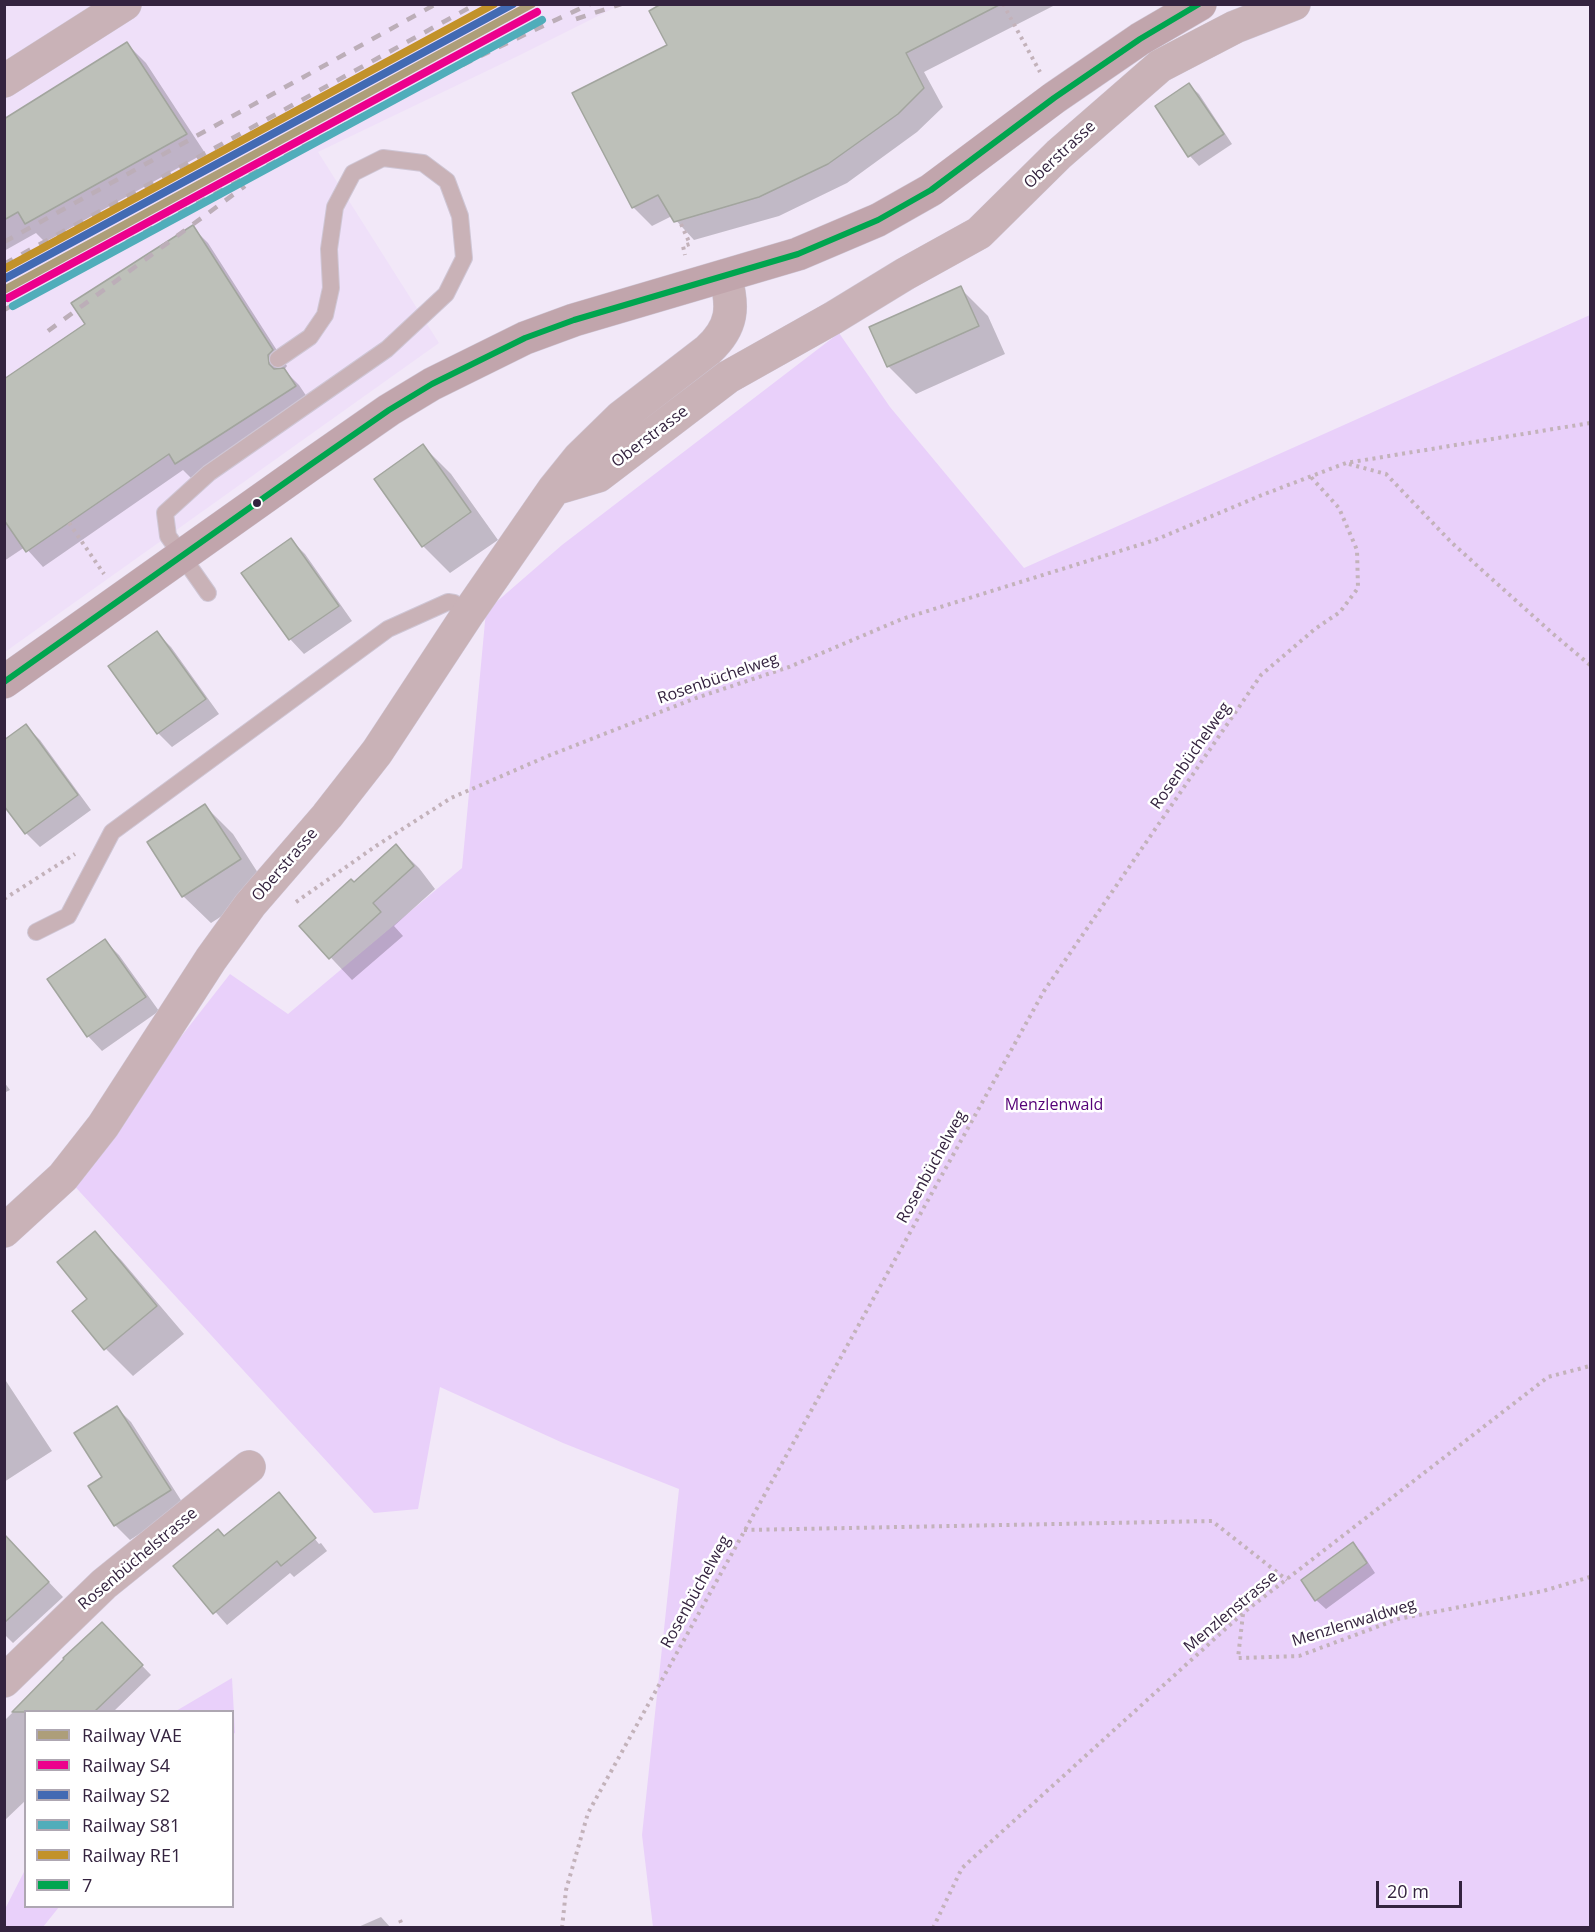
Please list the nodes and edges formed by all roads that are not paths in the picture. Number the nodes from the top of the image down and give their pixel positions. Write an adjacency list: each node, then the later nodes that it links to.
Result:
1 (124, 4): 4 (street)
2 (1200, 4): 5 (street)
3 (1294, 4): 7 (street, Oberstrasse)
4 (4, 81)
5 (725, 276): 9 (street, Oberstrasse); 10 (street)
6 (791, 316): 7 (street)
7 (833, 318): 9 (street, Oberstrasse)
8 (278, 358): 10 (lane)
9 (554, 489): 12 (street, Oberstrasse)
10 (182, 556): 11 (lane); 13 (street)
11 (208, 593)
12 (470, 612): 14 (lane); 15 (street, Oberstrasse)
13 (4, 682)
14 (36, 932)
15 (4, 1231)
16 (249, 1467): 17 (street, Rosenbüchelstrasse)
17 (4, 1681)

